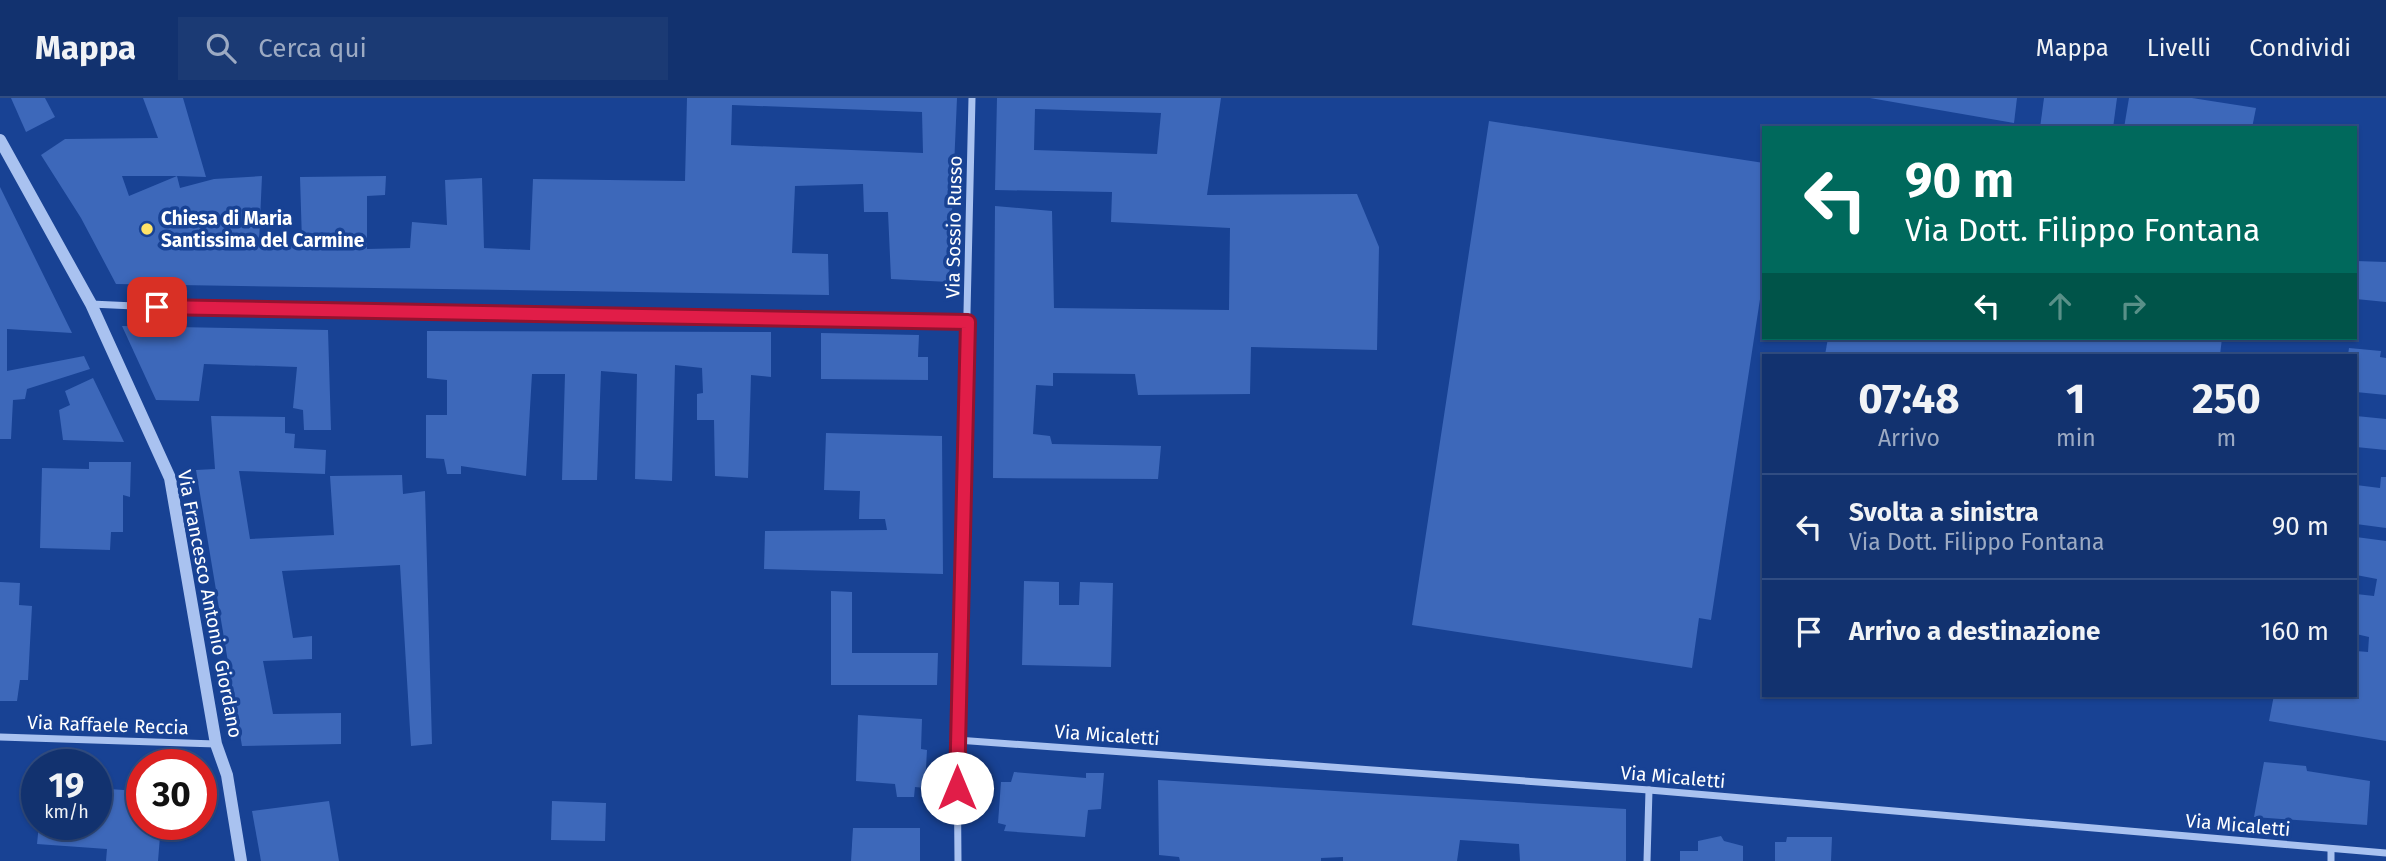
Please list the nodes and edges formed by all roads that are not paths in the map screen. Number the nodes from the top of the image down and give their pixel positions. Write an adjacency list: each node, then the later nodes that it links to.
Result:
1 (972, 98): 4 (street, Via Sossio Russo)
2 (0, 140): 3 (street, Via Francesco Antonio Giordano)
3 (91, 304): 4 (street); 7 (street, Via Francesco Antonio Giordano)
4 (968, 322): 6 (street, Via Sossio Russo)
5 (0, 737): 7 (street, Via Raffaele Reccia)
6 (957, 740): 8 (street, Via Micaletti); 12 (street, Via Sossio Russo)
7 (215, 744): 11 (street, Via Francesco Antonio Giordano)
8 (1649, 790): 9 (street, Via Micaletti); 13 (street)
9 (2331, 849): 10 (street, Via Micaletti); 14 (street)
10 (2386, 853)
11 (241, 861)
12 (958, 861)
13 (1647, 861)
14 (2331, 861)

